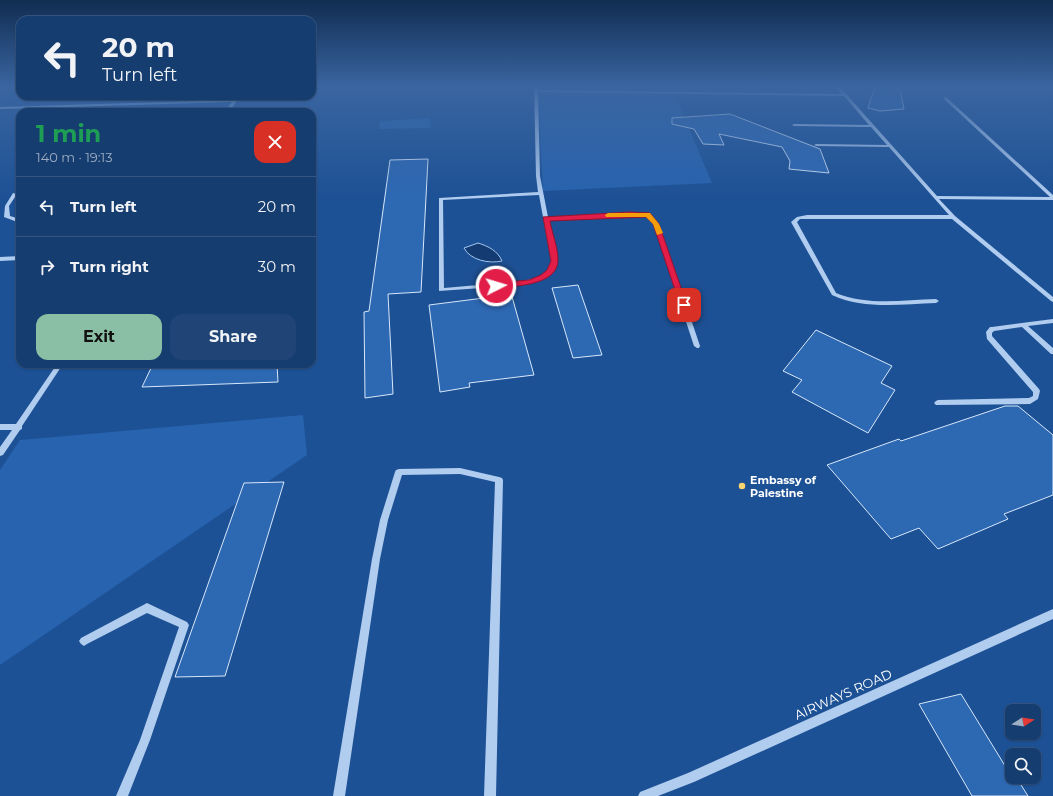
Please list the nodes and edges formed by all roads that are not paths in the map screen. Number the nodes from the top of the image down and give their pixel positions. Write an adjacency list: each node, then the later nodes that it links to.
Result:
1 (537, 123): 8 (street)
2 (868, 123): 5 (street)
3 (973, 123): 11 (street)
4 (794, 126): 5 (street)
5 (870, 126): 7 (street)
6 (816, 145): 7 (street)
7 (888, 146): 10 (street)
8 (541, 193): 13 (street); 13 (street)
9 (16, 194): 14 (street)
10 (935, 197): 11 (street); 12 (street)
11 (1053, 198)
12 (953, 218): 17 (street); 18 (street)
13 (546, 219): 21 (street)
14 (16, 220)
15 (16, 258): 16 (street)
16 (0, 259)
17 (1053, 300)
18 (936, 301)
19 (1053, 321): 20 (street)
20 (1023, 325): 22 (street); 24 (street)
21 (697, 346)
22 (1053, 352)
23 (57, 368): 25 (street)
24 (938, 402)
25 (19, 426): 26 (street); 27 (street)
26 (0, 427)
27 (0, 453)
28 (1053, 614): 33 (street, AIRWAYS ROAD)
29 (84, 641): 30 (street)
30 (122, 796)
31 (339, 796): 32 (street)
32 (490, 796)
33 (644, 796)

